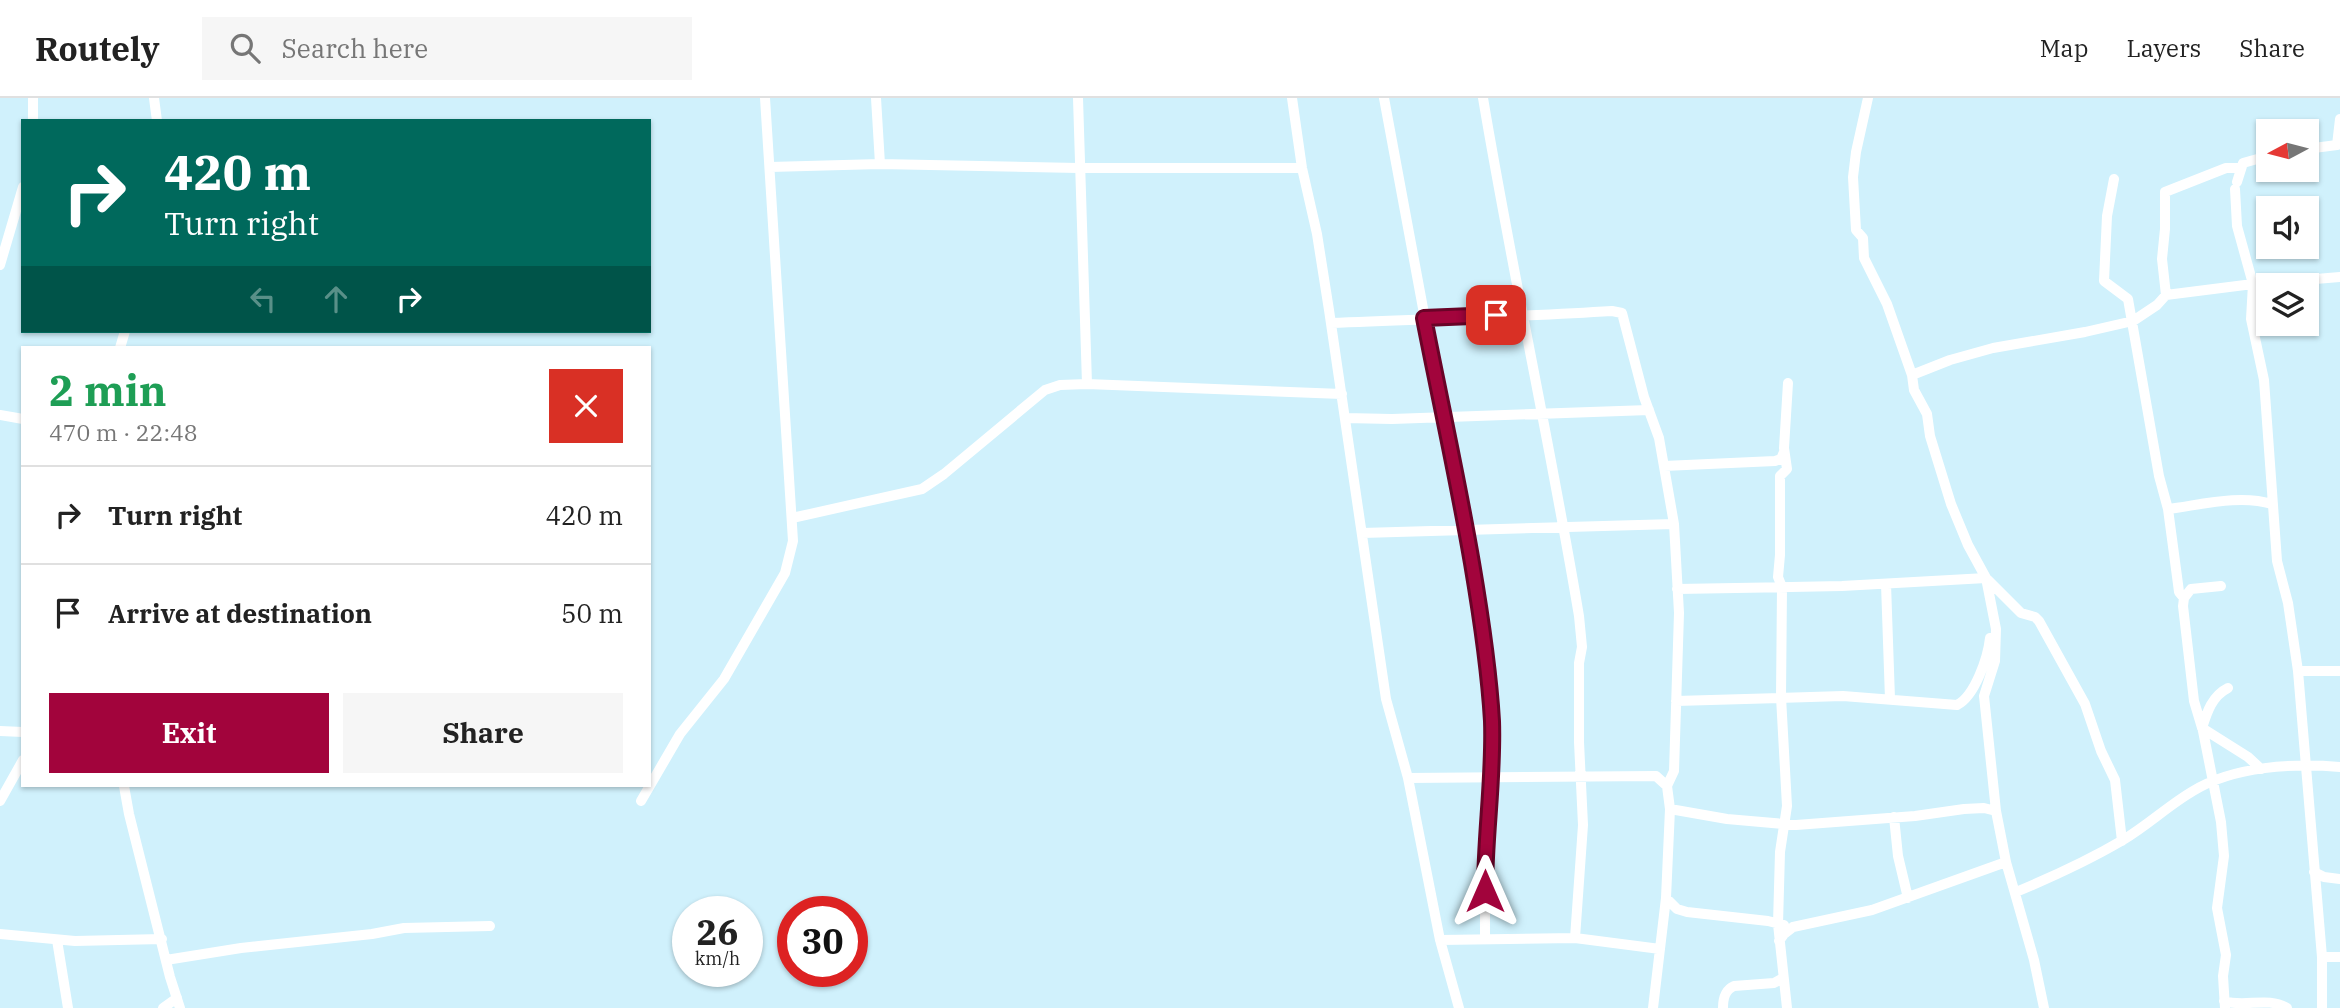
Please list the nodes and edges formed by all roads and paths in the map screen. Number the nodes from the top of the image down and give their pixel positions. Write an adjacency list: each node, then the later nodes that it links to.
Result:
1 (33, 98): 10 (street)
2 (154, 98): 11 (street)
3 (765, 98): 16 (street)
4 (876, 98): 15 (street)
5 (1078, 98): 17 (street)
6 (1292, 98): 18 (street)
7 (1384, 98): 27 (street)
8 (1482, 98): 26 (street)
9 (1868, 98): 30 (street)
10 (33, 119)
11 (157, 119)
12 (2340, 119): 13 (street)
13 (2319, 147)
14 (2256, 159): 19 (street)
15 (880, 164): 16 (street); 17 (street)
16 (770, 167): 44 (street)
17 (1079, 168): 18 (street); 32 (street)
18 (1302, 168): 29 (street)
19 (2241, 168): 24 (street); 25 (street)
20 (2114, 179): 28 (street)
21 (21, 194): 22 (street)
22 (0, 265)
23 (2340, 277): 24 (street)
24 (2253, 284): 25 (street); 42 (street)
25 (2166, 295): 28 (street)
26 (1524, 316): 27 (street); 34 (street); 36 (street)
27 (1424, 318): 29 (street); 37 (street)
28 (2133, 321): 30 (street); 43 (street)
29 (1331, 323): 33 (street)
30 (1912, 375): 49 (street)
31 (1788, 383): 40 (street)
32 (1087, 384): 33 (street); 44 (street)
33 (1342, 394): 38 (street)
34 (1649, 410): 36 (street); 41 (street)
35 (0, 415): 39 (street)
36 (1543, 415): 37 (street); 46 (street)
37 (1443, 416): 38 (street); 47 (street)
38 (1345, 418): 48 (street)
39 (21, 419)
40 (1784, 452): 41 (street); 52 (street)
41 (1664, 466): 45 (street)
42 (2272, 504): 43 (street); 55 (street)
43 (2168, 509): 54 (street)
44 (792, 518): 72 (street)
45 (1674, 524): 46 (street); 53 (street)
46 (1564, 528): 47 (street); 69 (street)
47 (1466, 530): 48 (street); 70 (street)
48 (1362, 533): 68 (street)
49 (1986, 578): 50 (street); 59 (street); 79 (street); 82 (street)
50 (1886, 584): 52 (street); 59 (street)
51 (2221, 586): 54 (street)
52 (1782, 587): 53 (street); 58 (street)
53 (1677, 589): 60 (street)
54 (2184, 598): 61 (street)
55 (2298, 671): 56 (street); 65 (street)
56 (2340, 671)
57 (2228, 688): 61 (street)
58 (1782, 697): 59 (street); 60 (street); 81 (street)
59 (1890, 699)
60 (1676, 701): 73 (street)
61 (2202, 728): 67 (street); 71 (street)
62 (0, 731): 63 (street)
63 (21, 732)
64 (21, 764): 76 (street)
65 (2306, 765): 66 (street); 67 (street); 84 (street)
66 (2340, 767)
67 (2261, 769): 71 (street)
68 (1408, 778): 70 (street); 97 (street)
69 (1581, 778): 70 (street); 73 (street); 95 (street)
70 (1490, 779): 94 (street)
71 (2213, 780): 82 (street); 105 (street)
72 (651, 784)
73 (1667, 786): 78 (street)
74 (124, 787): 93 (street)
75 (649, 787): 77 (street)
76 (0, 801)
77 (641, 801)
78 (1670, 809): 81 (street); 87 (street)
79 (1996, 811): 80 (street); 83 (street)
80 (1894, 817): 81 (street); 88 (street)
81 (1784, 825): 89 (street)
82 (2122, 841): 86 (street)
83 (2006, 862): 86 (street); 88 (street)
84 (2314, 872): 85 (street); 100 (street)
85 (2340, 879)
86 (2016, 892): 112 (street)
87 (1666, 898): 89 (street); 99 (street)
88 (1908, 898): 91 (street)
89 (1778, 924): 91 (street); 98 (street)
90 (490, 926): 102 (street)
91 (1793, 927): 98 (street)
92 (0, 934): 96 (street)
93 (162, 939): 96 (street); 102 (street)
94 (1485, 939): 95 (street); 97 (street)
95 (1575, 939): 99 (street)
96 (57, 940): 106 (street)
97 (1440, 940): 108 (street)
98 (1779, 941): 103 (street)
99 (1660, 948): 109 (street)
100 (2322, 957): 101 (street); 114 (street)
101 (2340, 957)
102 (166, 960): 104 (street)
103 (1783, 978): 110 (street); 111 (street)
104 (179, 1003): 107 (street)
105 (2225, 1005): 113 (street)
106 (68, 1008)
107 (163, 1008)
108 (1459, 1008)
109 (1653, 1008)
110 (1723, 1008)
111 (1787, 1008)
112 (2044, 1008)
113 (2287, 1008)
114 (2322, 1008)

